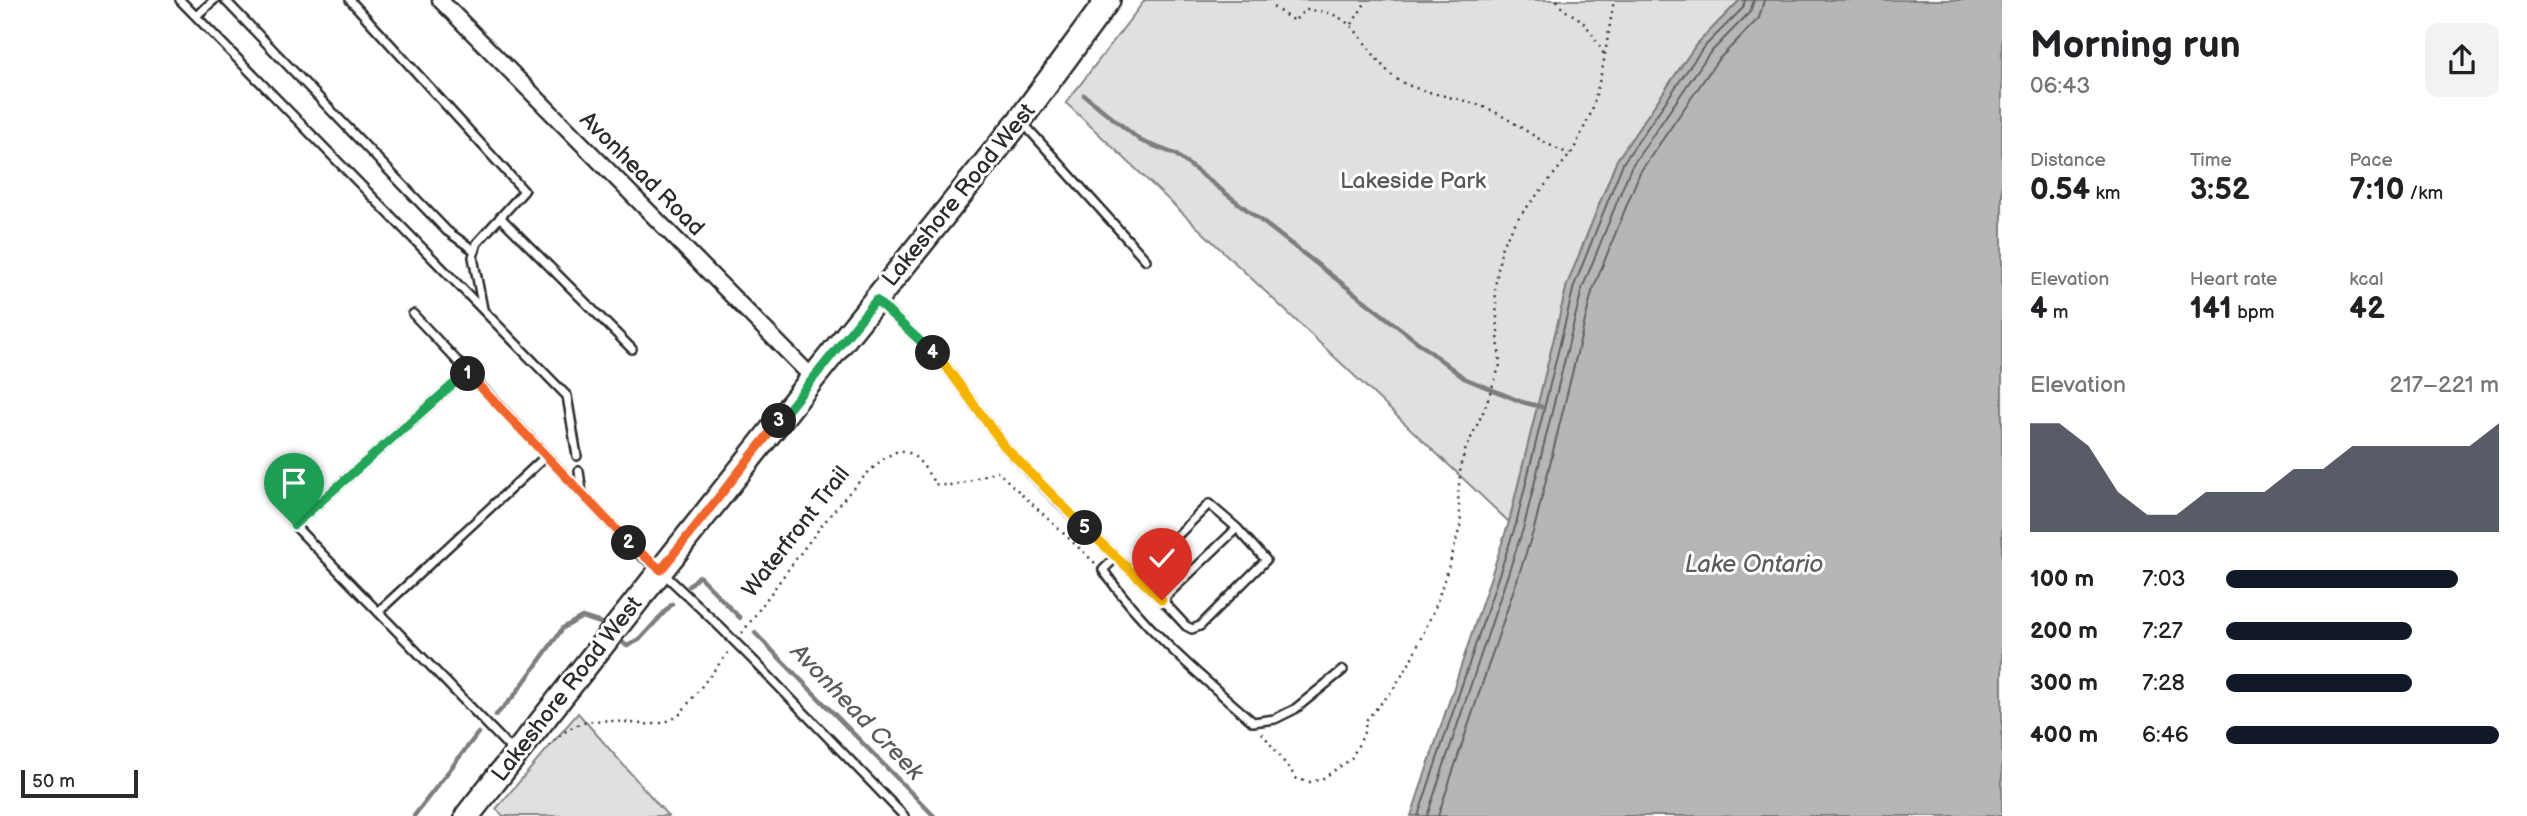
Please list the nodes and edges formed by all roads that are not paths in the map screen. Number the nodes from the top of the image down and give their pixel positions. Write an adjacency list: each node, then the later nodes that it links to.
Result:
1 (180, 0): 7 (lane)
2 (214, 0): 7 (lane)
3 (225, 0): 10 (lane)
4 (350, 0): 9 (lane)
5 (440, 0): 17 (street, Avonhead Road)
6 (1108, 0): 8 (main road, Lakeshore Road West)
7 (196, 16): 13 (lane)
8 (1020, 120): 11 (lane); 12 (main road, Lakeshore Road West)
9 (500, 217): 10 (lane); 15 (lane)
10 (475, 251): 13 (lane)
11 (1146, 260)
12 (876, 300): 17 (main road, Lakeshore Road West); 23 (lane)
13 (483, 310): 19 (lane)
14 (413, 314): 16 (lane)
15 (632, 348)
16 (467, 372): 18 (lane); 27 (lane)
17 (813, 378): 24 (main road, Lakeshore Road West)
18 (546, 456): 21 (lane); 27 (lane)
19 (576, 456)
20 (579, 471): 21 (lane)
21 (582, 494): 24 (lane)
22 (1237, 528): 25 (lane); 26 (lane); 26 (lane)
23 (1116, 556): 25 (lane); 28 (lane)
24 (661, 570): 29 (main road, Lakeshore Road West); 31 (lane, bridge)
25 (1137, 576): 26 (lane)
26 (1162, 600)
27 (378, 612): 29 (lane)
28 (1343, 670)
29 (516, 754): 30 (main road, Lakeshore Road West)
30 (467, 816)
31 (904, 816)

